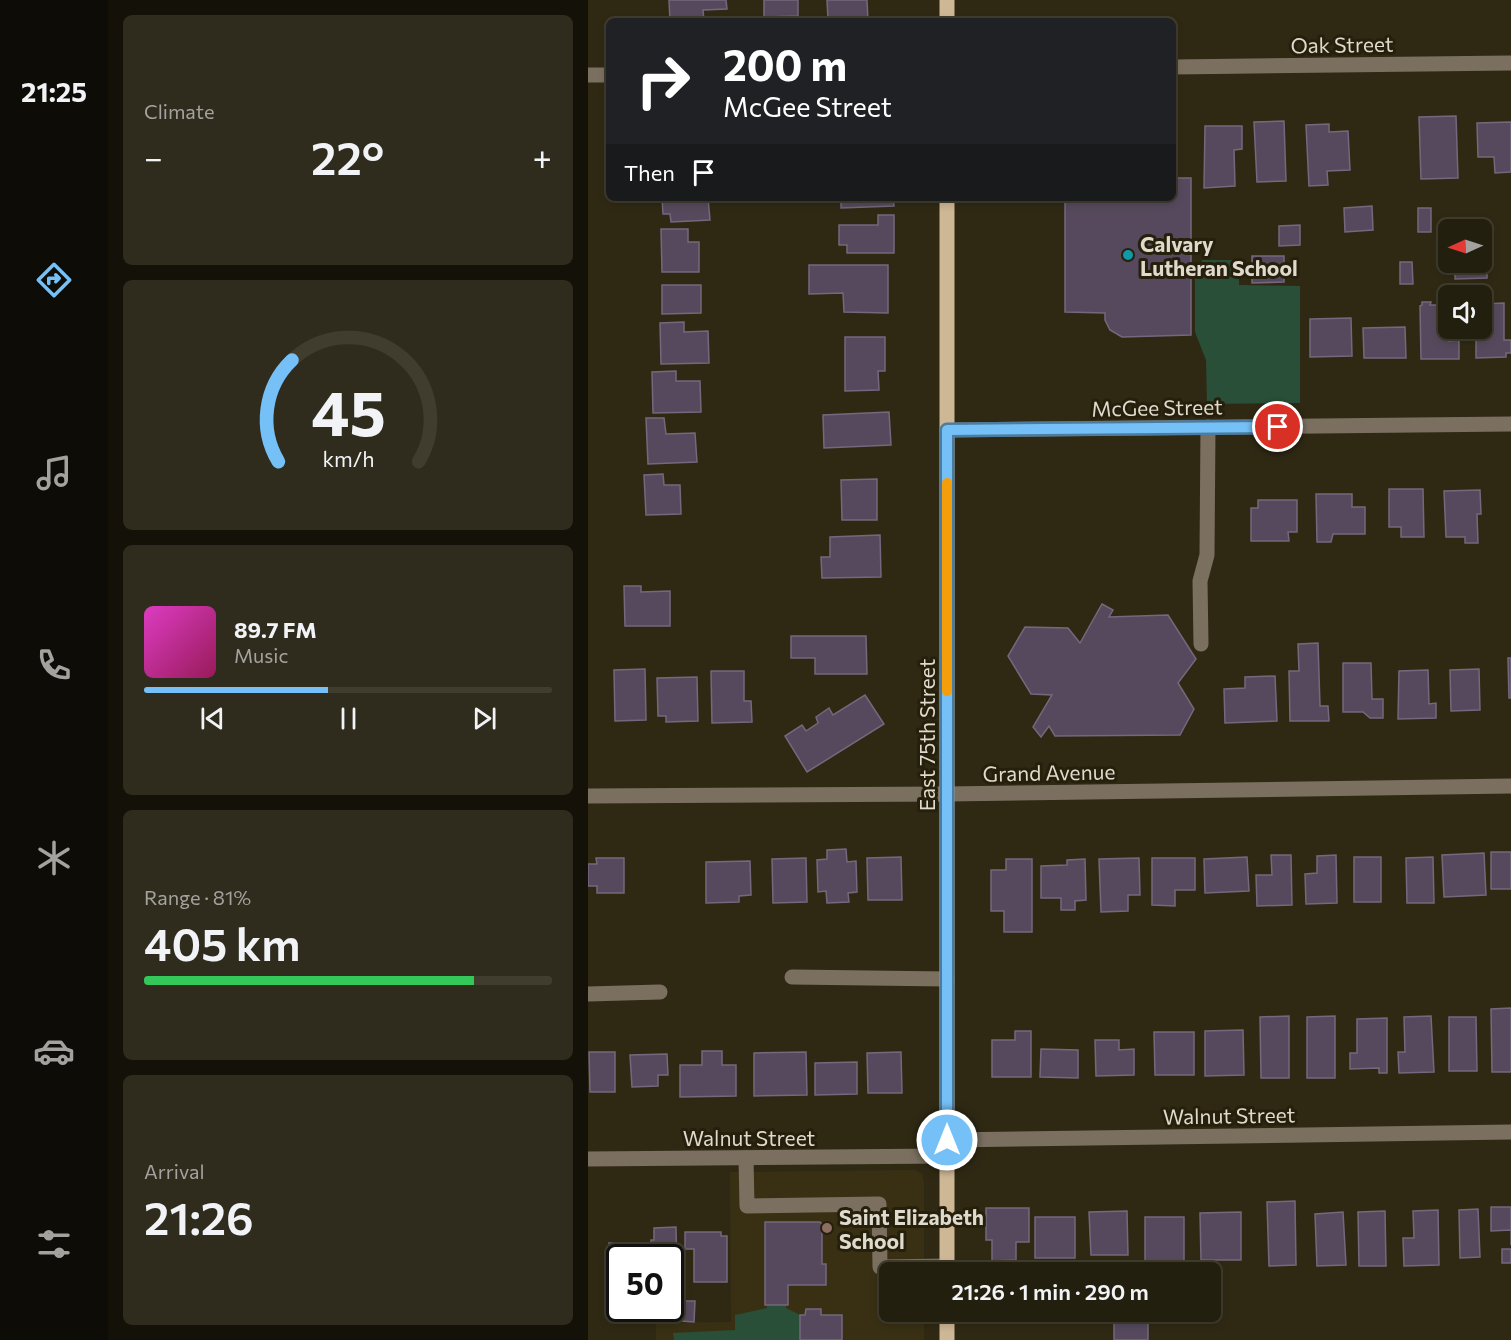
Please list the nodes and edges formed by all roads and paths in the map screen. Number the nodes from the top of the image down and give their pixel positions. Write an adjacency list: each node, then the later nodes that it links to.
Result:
1 (947, 0): 2 (main road)
2 (947, 18)
3 (1511, 63): 4 (street, Oak Street)
4 (1176, 67)
5 (588, 75): 6 (street)
6 (606, 75)
7 (947, 201): 10 (main road, East 75th Street)
8 (1511, 424): 9 (street, McGee Street)
9 (1208, 427): 10 (street, McGee Street); 11 (street)
10 (947, 430): 13 (main road, East 75th Street)
11 (1201, 644)
12 (1511, 786): 13 (street, Grand Avenue)
13 (947, 794): 14 (street, Grand Avenue); 16 (main road, East 75th Street)
14 (588, 796)
15 (792, 977): 16 (street)
16 (947, 979): 20 (main road, East 75th Street)
17 (660, 992): 18 (street)
18 (588, 994)
19 (1511, 1132): 20 (street, Walnut Street)
20 (947, 1140): 21 (main road, East 75th Street)
21 (947, 1156): 22 (street, Walnut Street); 25 (main road, East 75th Street)
22 (746, 1158): 23 (street, Walnut Street); 24 (street)
23 (588, 1159)
24 (880, 1262)
25 (947, 1262)
26 (947, 1322): 27 (main road)
27 (947, 1340)

